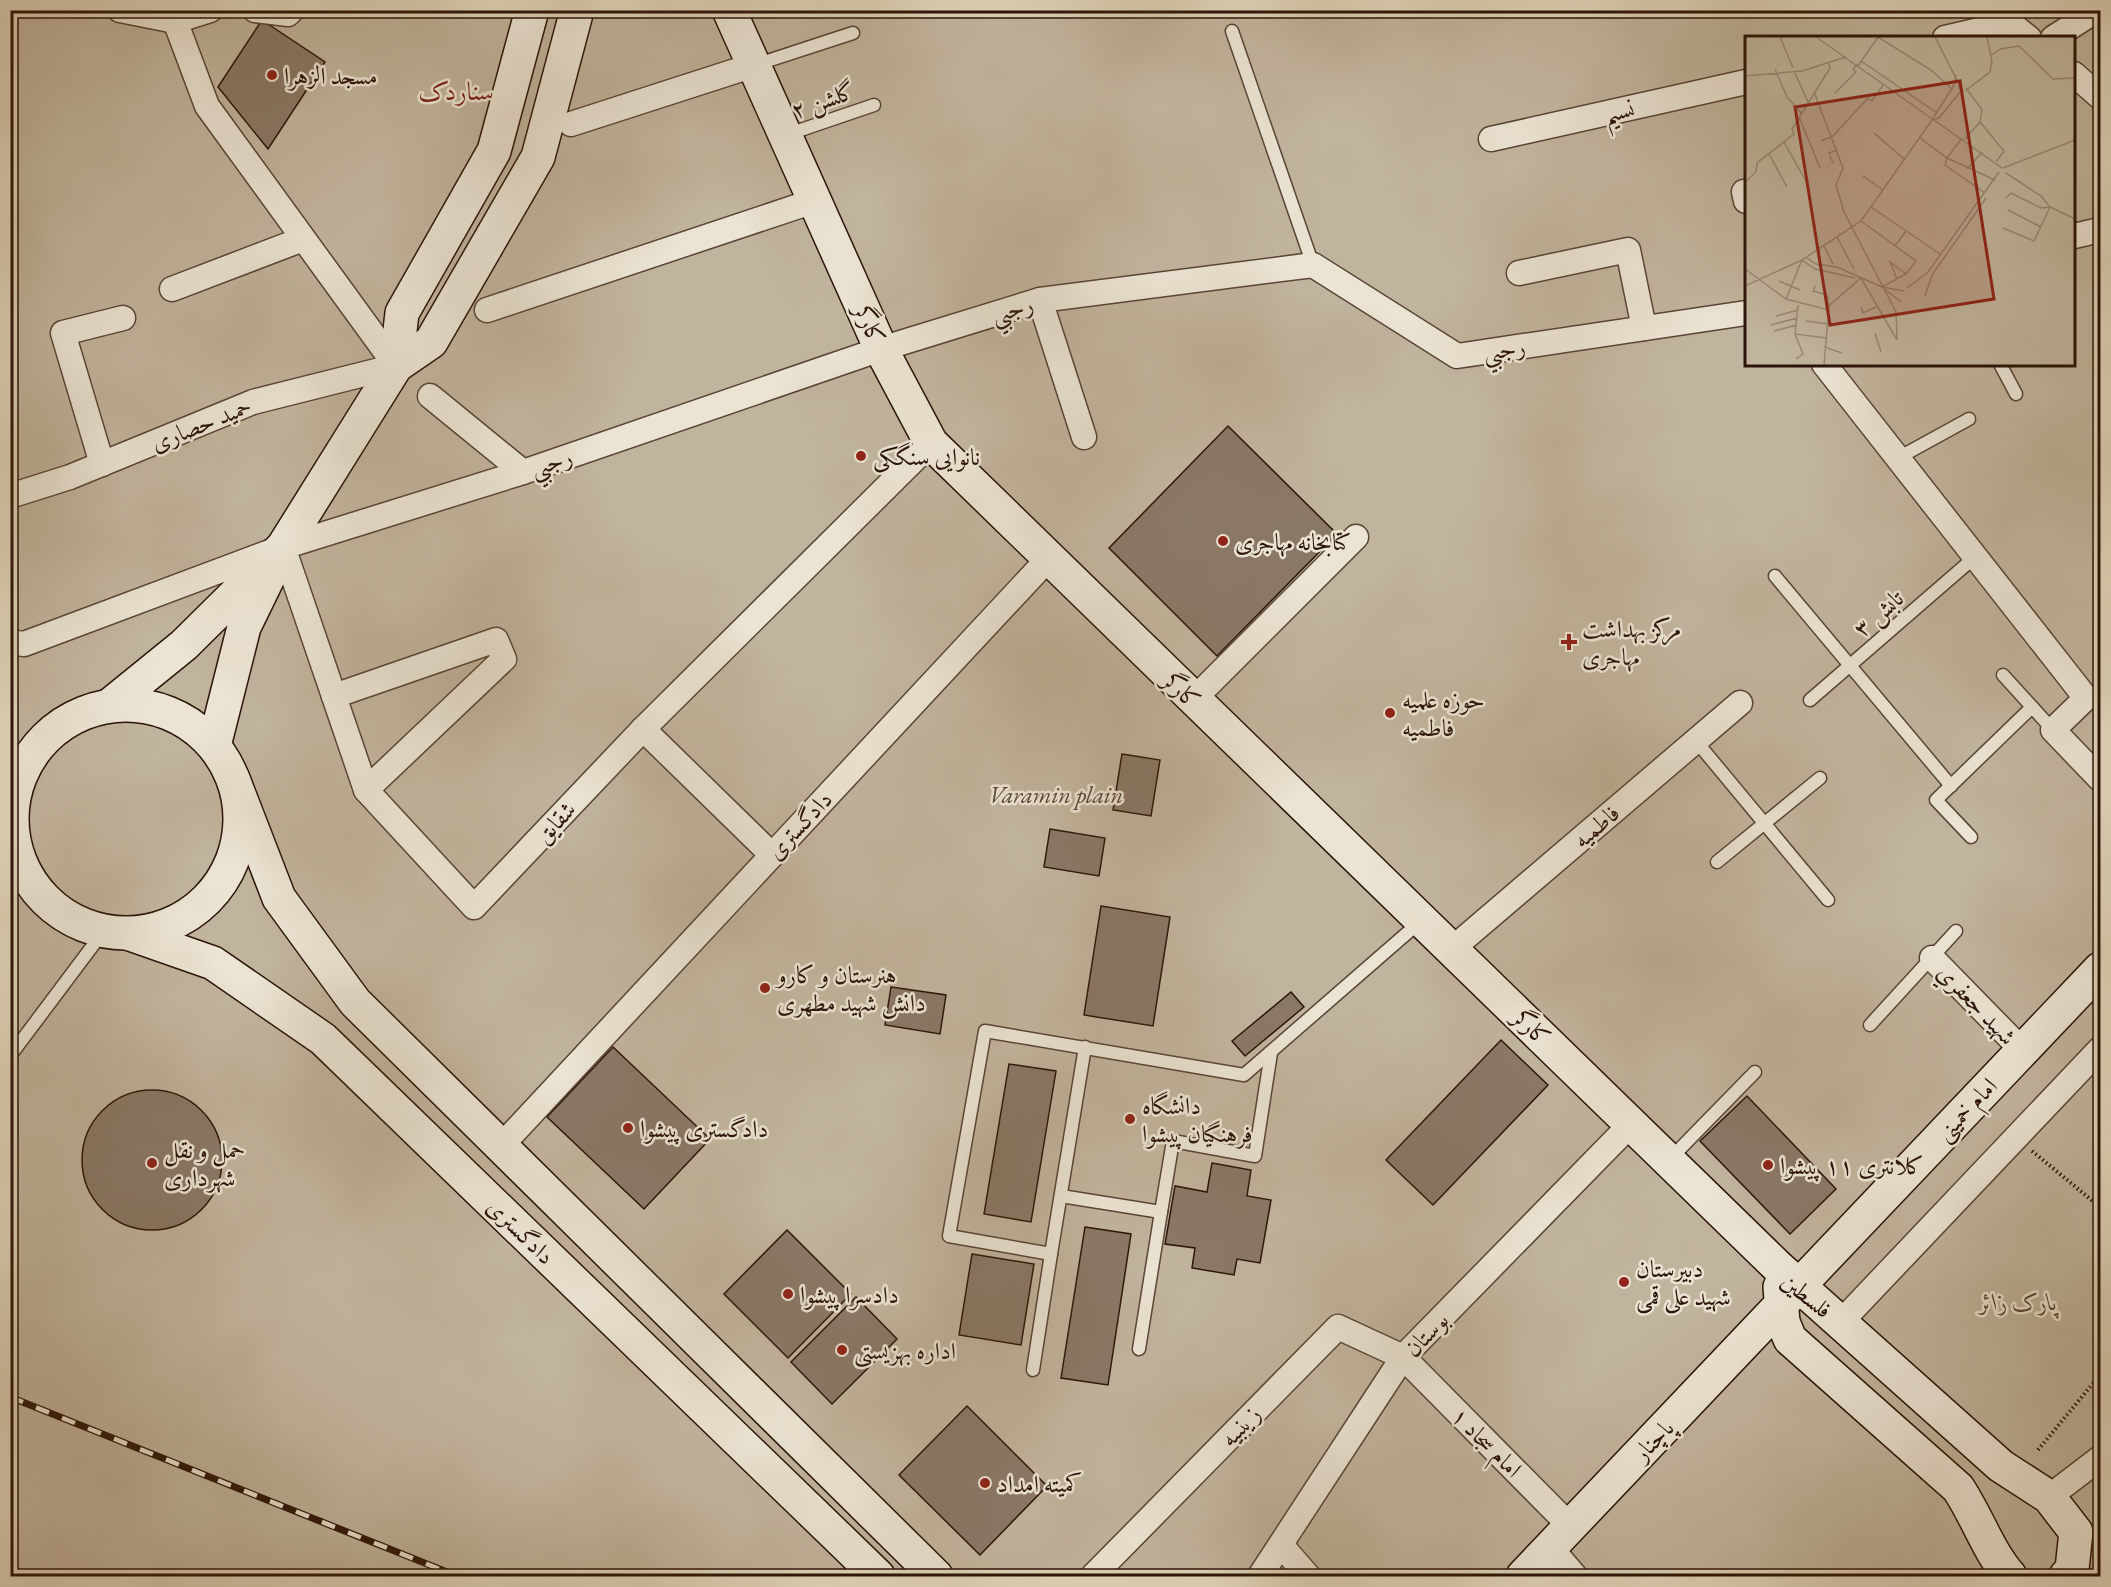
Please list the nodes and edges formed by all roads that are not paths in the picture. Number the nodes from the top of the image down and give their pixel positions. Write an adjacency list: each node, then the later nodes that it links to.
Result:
1 (120, 10): 9 (street)
2 (210, 10): 9 (street)
3 (255, 10): 4 (street)
4 (292, 10)
5 (532, 10): 37 (main road)
6 (577, 10): 37 (main road)
7 (729, 10): 16 (main road, کارگر)
8 (2097, 10): 15 (street)
9 (173, 16): 27 (street)
10 (2002, 17): 13 (street); 14 (street)
11 (1232, 31): 28 (lane)
12 (853, 33): 16 (lane)
13 (1950, 36)
14 (2026, 36)
15 (2057, 36)
16 (754, 65): 21 (street); 22 (main road, کارگر)
17 (2075, 76): 19 (street)
18 (1745, 82): 23 (street, نسيم)
19 (2100, 97)
20 (874, 105): 22 (lane, گلشن ۲)
21 (571, 124)
22 (785, 135): 24 (main road, کارگر)
23 (1491, 139)
24 (814, 201): 32 (street); 36 (main road, کارگر)
25 (2100, 230): 26 (street)
26 (2075, 236)
27 (303, 239): 30 (street); 37 (street)
28 (1313, 265): 31 (street, رجبي); 35 (street, رجبي)
29 (1519, 273): 35 (street)
30 (172, 289)
31 (1040, 300): 36 (street, رجبي); 43 (street)
32 (487, 310)
33 (1745, 313): 35 (street, رجبي)
34 (123, 318): 46 (street)
35 (1644, 328)
36 (881, 349): 44 (main road, کارگر); 47 (street, رجبي)
37 (396, 366): 46 (street, حمید حصاری); 50 (main road)
38 (1826, 366): 45 (street)
39 (2001, 366): 40 (lane)
40 (2016, 394)
41 (430, 396): 47 (street)
42 (1969, 419): 45 (lane)
43 (1084, 437)
44 (931, 443): 52 (main road, کارگر); 64 (street, شقايق)
45 (1898, 458): 51 (street)
46 (102, 464): 48 (street, حمید حصاری)
47 (523, 472): 50 (street, رجبي)
48 (10, 496)
49 (1356, 537): 59 (street)
50 (283, 547): 54 (street); 57 (street, شقايق); 62 (main road); 67 (main road)
51 (1975, 557): 55 (lane, تابش ۳); 58 (street)
52 (1048, 559): 59 (main road, کارگر); 76 (street, دادگستری)
53 (1775, 576): 55 (lane)
54 (10, 642)
55 (1849, 666): 60 (lane, تابش ۳); 71 (lane)
56 (2003, 675): 63 (lane)
57 (334, 696): 72 (street, شقايق); 72 (street)
58 (2093, 697): 65 (street)
59 (1193, 700): 79 (main road, کارگر)
60 (1810, 700)
61 (1740, 703): 66 (street, فاطميه)
62 (110, 705): 67 (main road); 75 (main road)
63 (2032, 707): 65 (lane); 71 (lane)
64 (643, 729): 72 (street, شقايق); 76 (street)
65 (2053, 730): 70 (street)
66 (1696, 741): 73 (lane); 82 (street, فاطميه)
67 (214, 746): 69 (main road)
68 (1820, 778): 73 (lane)
69 (233, 779): 81 (main road); 93 (main road, دادگستری)
70 (2100, 779)
71 (1951, 786): 74 (lane)
72 (366, 790)
73 (1765, 823): 77 (lane); 78 (lane)
74 (1971, 837)
75 (12, 850): 81 (main road, دادگستری)
76 (772, 855): 93 (street, دادگستری)
77 (1717, 862)
78 (1828, 900)
79 (1422, 920): 82 (main road, کارگر); 89 (lane)
80 (1956, 932): 83 (lane)
81 (116, 933): 90 (lane); 112 (main road, دادگستری)
82 (1452, 949): 92 (main road, کارگر)
83 (1932, 958): 85 (lane); 88 (street, شهيد جعفري)
84 (2100, 969): 88 (main road, امام خمینی)
85 (1869, 1025)
86 (1085, 1047): 89 (lane); 95 (lane); 97 (lane)
87 (2100, 1049): 99 (street)
88 (2022, 1050): 98 (main road, امام خمینی)
89 (1271, 1053): 96 (lane)
90 (10, 1056)
91 (1755, 1072): 94 (lane)
92 (1631, 1124): 94 (main road, کارگر); 103 (street, بوستان)
93 (502, 1145): 113 (main road, دادگستری)
94 (1668, 1160): 98 (main road, کارگر)
95 (1061, 1196): 96 (lane); 97 (lane)
96 (1161, 1212): 102 (lane)
97 (1051, 1254): 105 (lane)
98 (1786, 1285): 99 (main road, فلسطین); 100 (main road, فلسطین); 101 (main road, پاچنار)
99 (1840, 1323): 104 (main road, فلسطین)
100 (1790, 1339): 101 (main road); 106 (main road, فلسطین)
101 (1747, 1341): 110 (main road, پاچنار)
102 (1139, 1349)
103 (1403, 1357): 110 (street, امام سجاد ۱); 111 (street, بوستان); 114 (street, زينبيه)
104 (1884, 1362): 106 (main road); 108 (main road, فلسطین)
105 (1033, 1370)
106 (1855, 1395): 119 (main road, فلسطین)
107 (2100, 1458): 108 (street)
108 (2049, 1497): 109 (main road, فلسطین)
109 (2088, 1537): 120 (main road, فلسطین)
110 (1561, 1538): 117 (main road, پاچنار); 118 (street, امام سجاد ۱)
111 (1281, 1545): 115 (street, بوستان); 116 (street)
112 (878, 1576)
113 (936, 1576)
114 (1093, 1576)
115 (1260, 1576)
116 (1308, 1576)
117 (1523, 1576)
118 (1575, 1576)
119 (2010, 1576)
120 (2066, 1576)

